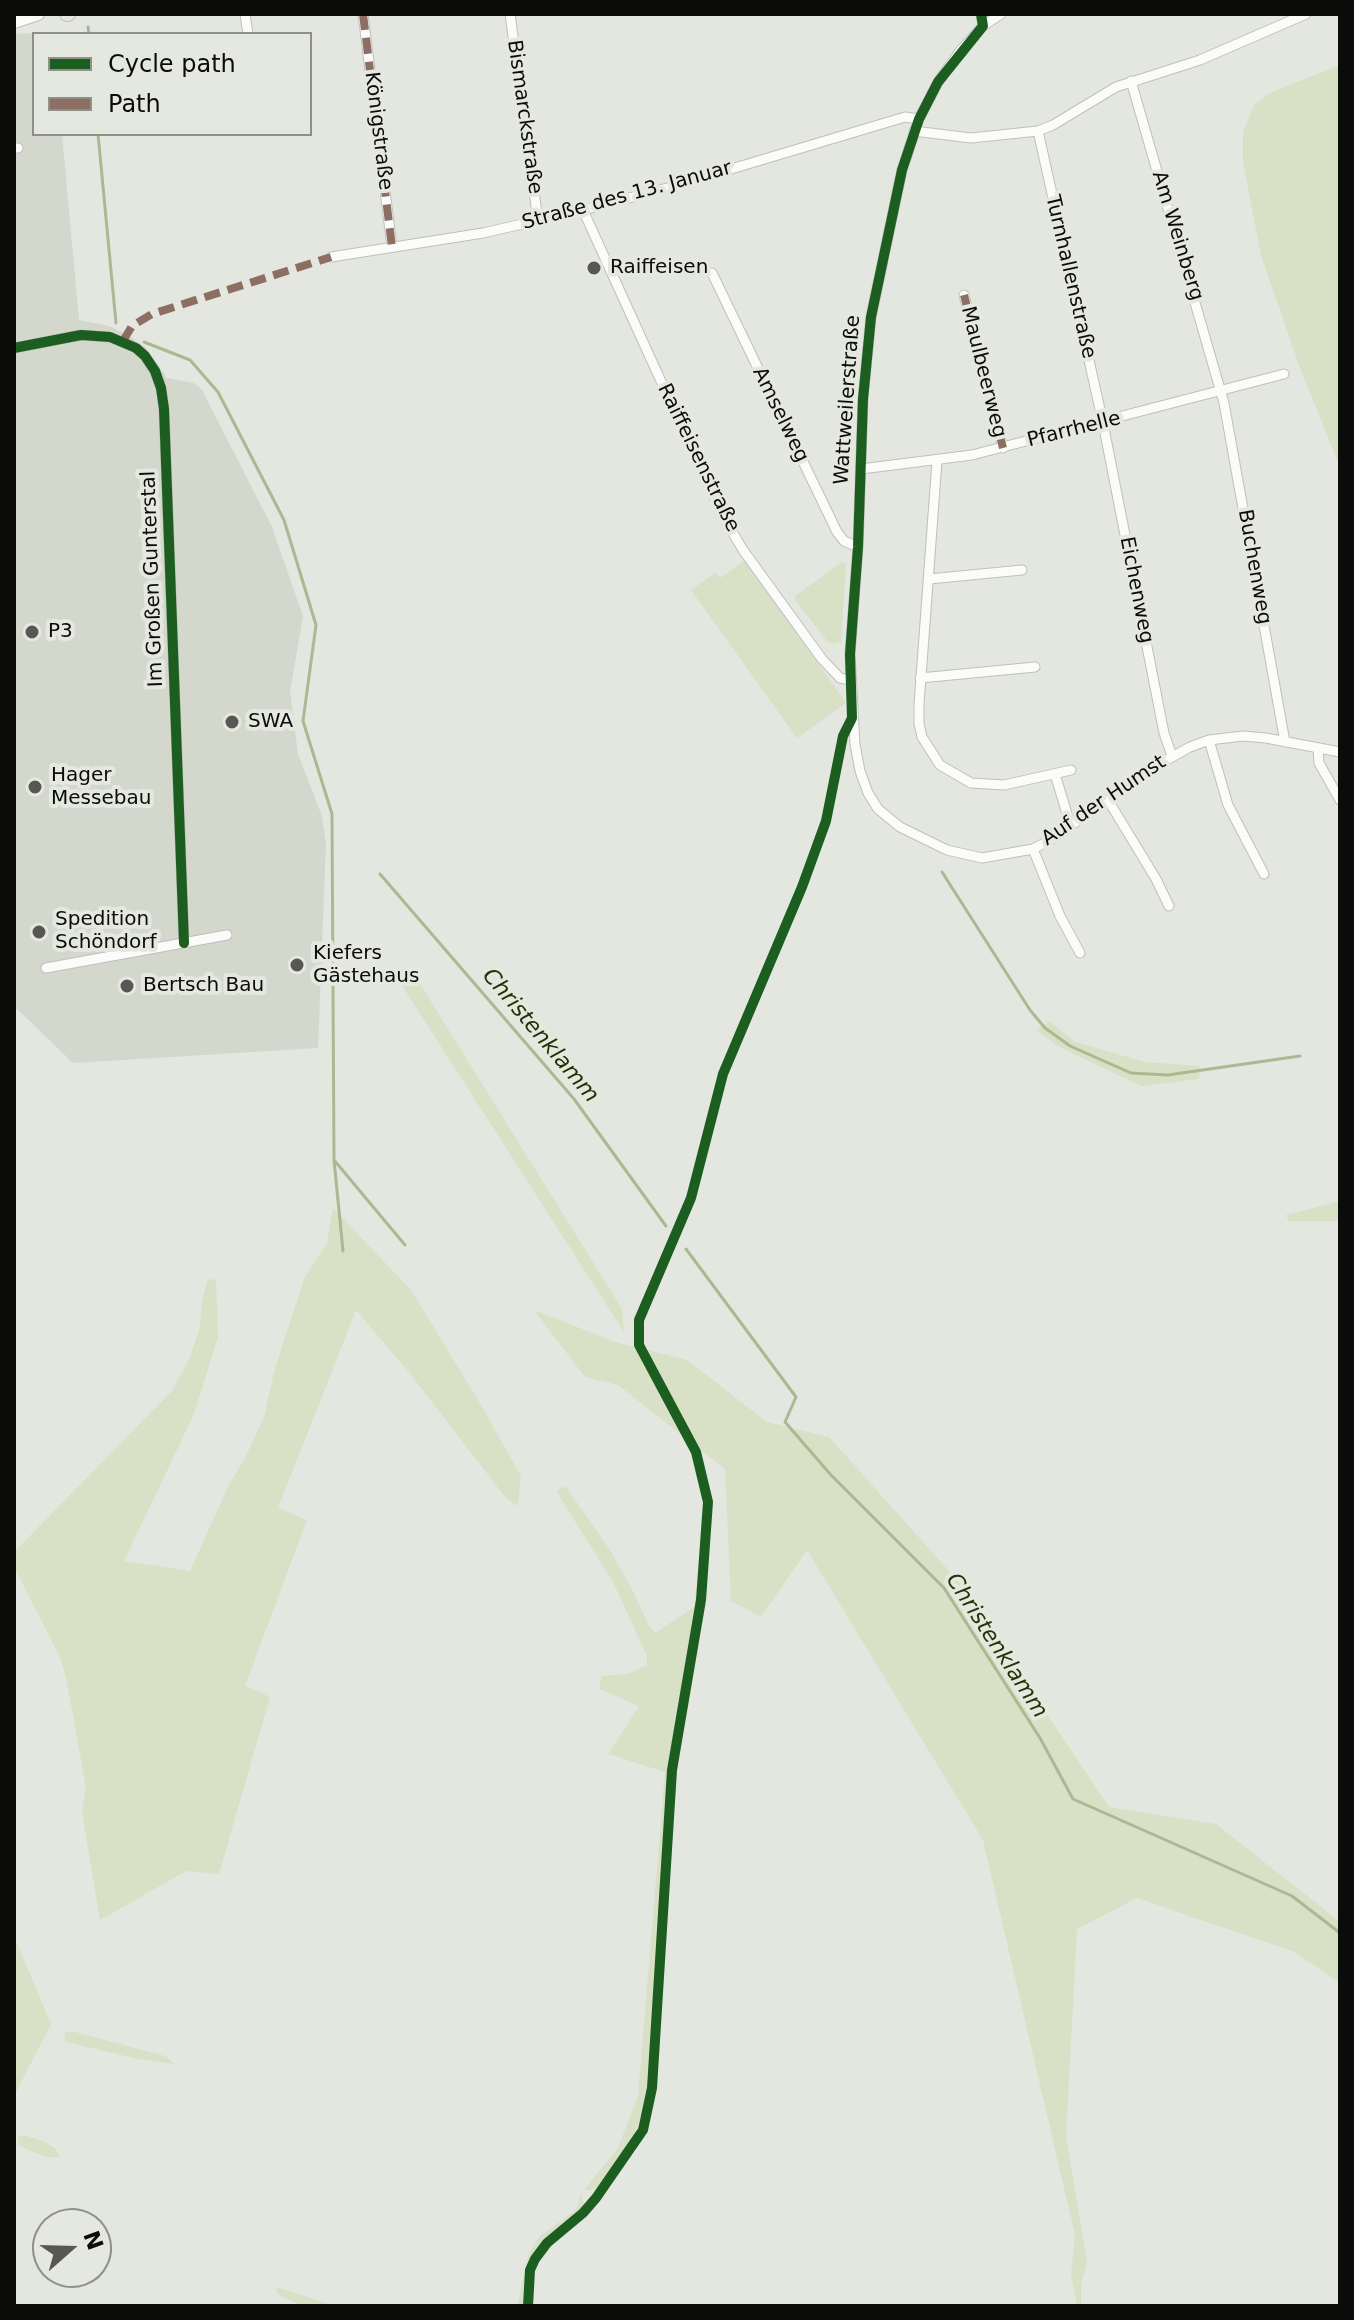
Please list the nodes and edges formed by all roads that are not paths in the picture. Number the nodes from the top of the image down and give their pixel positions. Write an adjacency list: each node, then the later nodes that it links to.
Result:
1 (38, 14): 7 (main road)
2 (363, 14): 15 (street, Königstraße)
3 (510, 14): 14 (street, Bismarckstraße)
4 (981, 14): 8 (street)
5 (1001, 14): 8 (street, Wattweilerstraße)
6 (1306, 14): 9 (street)
7 (14, 22)
8 (983, 26): 10 (street, Wattweilerstraße)
9 (1131, 81): 12 (street); 21 (street, Am Weinberg)
10 (919, 119): 11 (street, Wattweilerstraße); 13 (street, Straße des 13. Januar)
11 (914, 131): 12 (street); 25 (street, Wattweilerstraße)
12 (1038, 131): 22 (street, Turnhallenstraße)
13 (583, 210): 14 (street, Straße des 13. Januar); 31 (street, Raiffeisenstraße)
14 (538, 221): 15 (street, Straße des 13. Januar)
15 (392, 247): 16 (street, Straße des 13. Januar)
16 (331, 257)
17 (712, 273): 26 (street, Amselweg)
18 (964, 295): 23 (street, Maulbeerweg)
19 (14, 348): 47 (street, Im Großen Gunterstal)
20 (1284, 374): 21 (street, Pfarrhelle)
21 (1221, 392): 22 (street, Pfarrhelle); 34 (street, Buchenweg)
22 (1103, 423): 23 (street, Pfarrhelle); 37 (street, Eichenweg)
23 (1003, 448): 24 (street, Pfarrhelle)
24 (937, 461): 25 (street, Pfarrhelle); 28 (street)
25 (861, 469): 26 (street, Wattweilerstraße)
26 (858, 547): 31 (street, Wattweilerstraße)
27 (1022, 570): 28 (street)
28 (929, 579): 30 (street)
29 (1035, 667): 30 (street)
30 (920, 678): 39 (street)
31 (850, 680): 32 (street, Wattweilerstraße)
32 (852, 718): 43 (street, Auf der Humst)
33 (1209, 740): 34 (street, Auf der Humst); 37 (street, Auf der Humst); 44 (street)
34 (1285, 742): 35 (street, Auf der Humst)
35 (1318, 748): 36 (street, Auf der Humst); 41 (street)
36 (1340, 752)
37 (1172, 756): 40 (street, Auf der Humst)
38 (1071, 770): 39 (street)
39 (1055, 774): 42 (street)
40 (1108, 800): 42 (street, Auf der Humst); 45 (street)
41 (1340, 800)
42 (1071, 827): 43 (street, Auf der Humst)
43 (1033, 849): 48 (street)
44 (1264, 874)
45 (1169, 906)
46 (227, 935): 47 (street)
47 (184, 943): 49 (street)
48 (1080, 953)
49 (46, 968)

